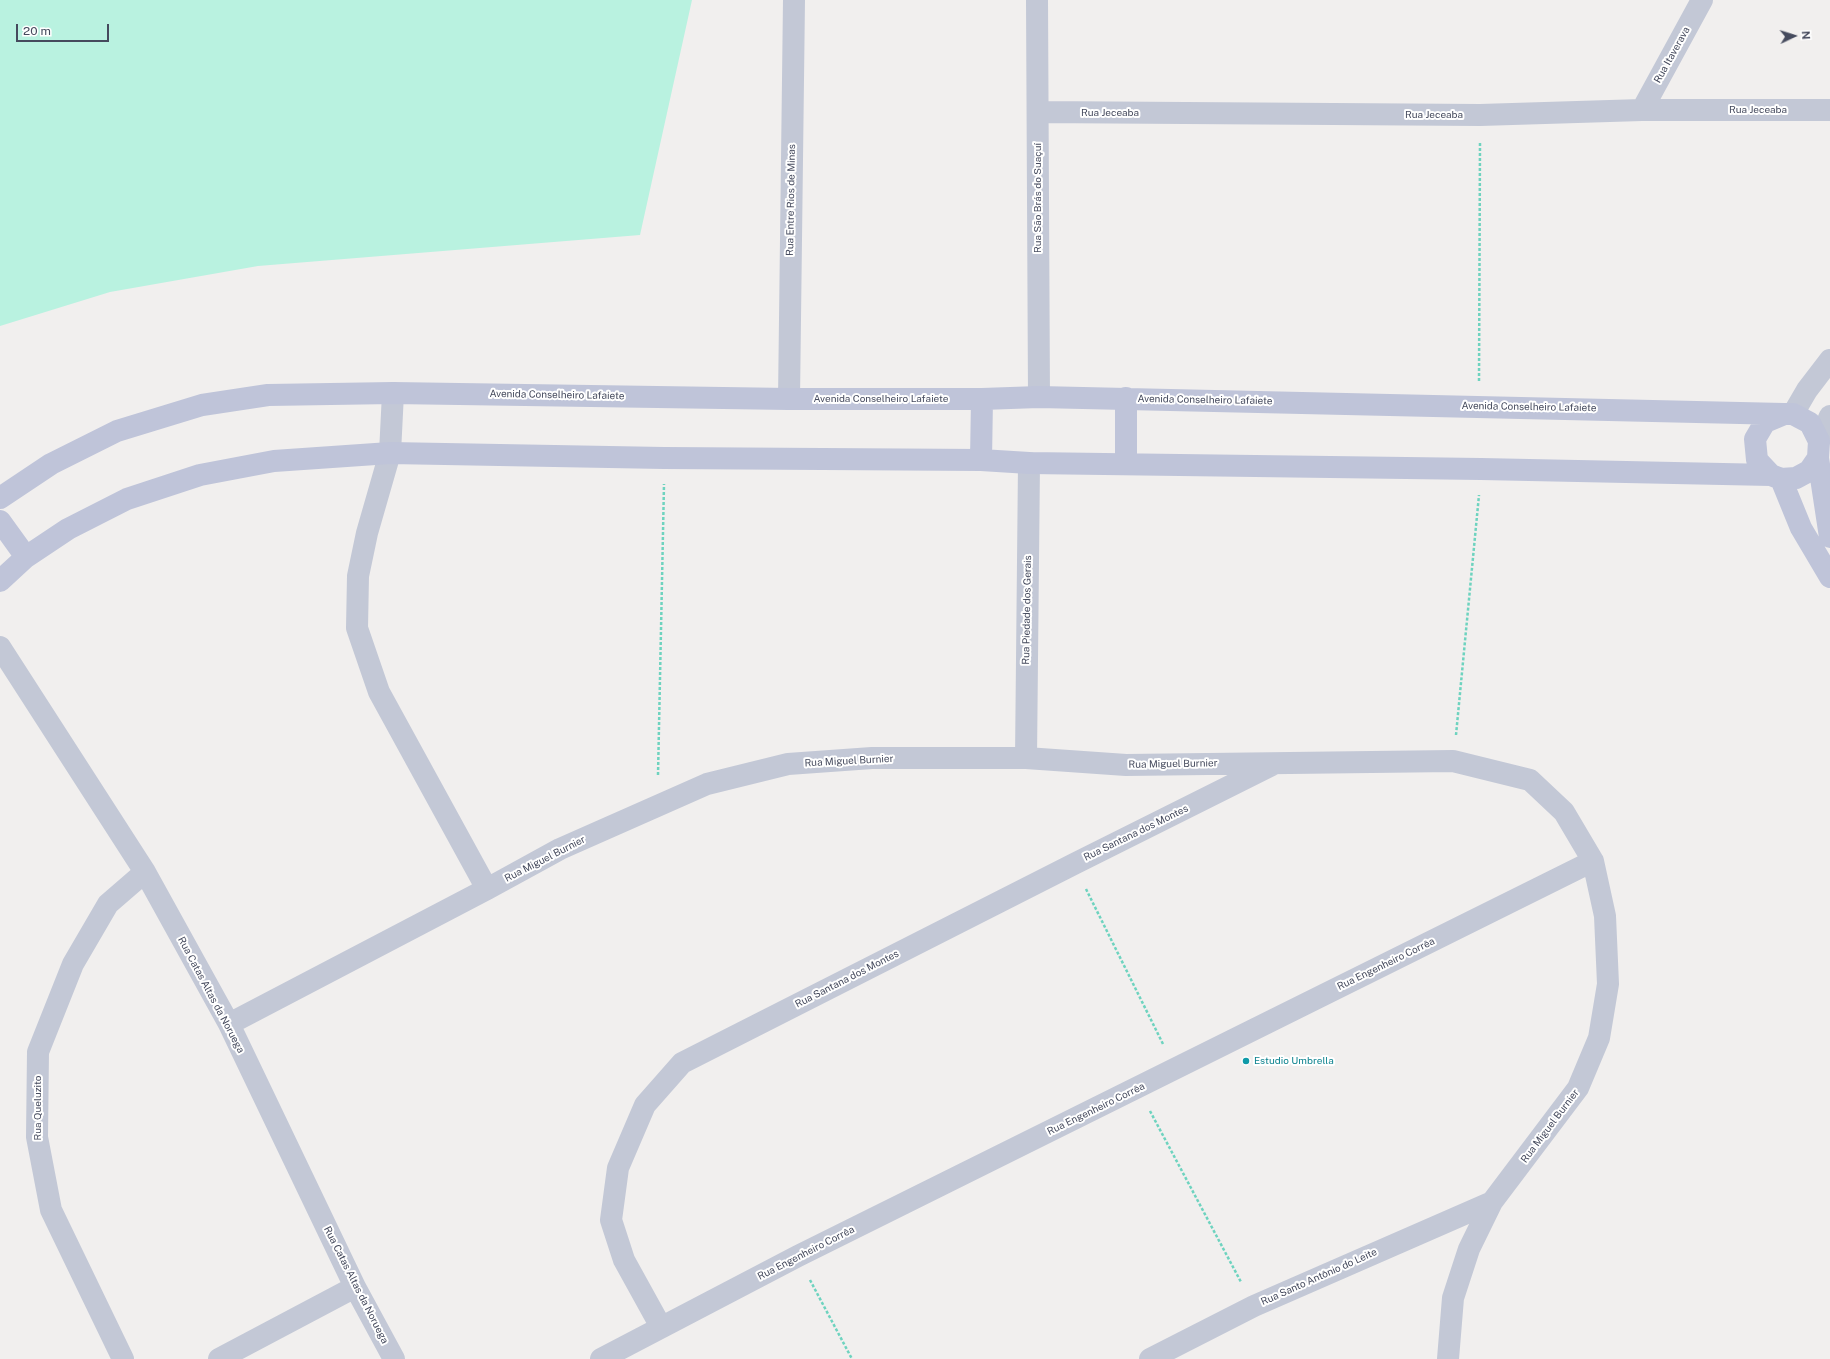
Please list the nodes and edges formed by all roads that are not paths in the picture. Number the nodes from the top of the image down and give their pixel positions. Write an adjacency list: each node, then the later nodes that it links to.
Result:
1 (794, 0): 11 (street, Rua Entre Rios de Minas)
2 (1037, 0): 6 (street, Rua São Brás do Suaçuí)
3 (1702, 0): 4 (street, Rua Itaverava)
4 (1642, 110): 5 (street, Rua Jeceaba); 6 (street, Rua Jeceaba)
5 (1830, 110)
6 (1038, 112): 9 (street, Rua São Brás do Suaçuí)
7 (1830, 360): 13 (street)
8 (393, 393): 11 (street, Avenida Conselheiro Lafaiete); 16 (street); 21 (street, Avenida Conselheiro Lafaiete)
9 (1039, 397): 10 (street, Avenida Conselheiro Lafaiete); 12 (street, Avenida Conselheiro Lafaiete)
10 (1126, 398): 13 (street, Avenida Conselheiro Lafaiete); 19 (street)
11 (789, 399): 12 (street, Avenida Conselheiro Lafaiete)
12 (982, 399): 17 (street)
13 (1788, 414): 15 (street); 20 (street)
14 (1830, 416): 15 (street)
15 (1818, 450): 20 (street); 23 (street)
16 (390, 453): 17 (street); 24 (street); 32 (street)
17 (981, 460): 18 (street)
18 (1029, 463): 19 (street); 28 (street, Rua Piedade dos Gerais)
19 (1126, 463): 20 (street)
20 (1776, 477): 25 (street)
21 (0, 498)
22 (0, 522): 24 (street)
23 (1830, 537)
24 (26, 557): 26 (street)
25 (1830, 577)
26 (0, 581)
27 (0, 647): 31 (street, Rua Catas Altas da Noruega)
28 (1026, 758): 29 (street, Rua Miguel Burnier); 32 (street, Rua Miguel Burnier)
29 (1277, 763): 30 (street, Rua Miguel Burnier); 36 (street, Rua Santana dos Montes)
30 (1592, 861): 34 (street, Rua Miguel Burnier); 36 (street, Rua Engenheiro Corrêa)
31 (145, 872): 33 (street, Rua Catas Altas da Noruega); 37 (street, Rua Queluzito)
32 (487, 890): 33 (street, Rua Miguel Burnier)
33 (228, 1024): 35 (street, Rua Catas Altas da Noruega)
34 (1492, 1202): 41 (street, Rua Santo Antônio do Leite); 42 (street, Rua Miguel Burnier)
35 (355, 1287): 38 (street); 39 (street, Rua Catas Altas da Noruega)
36 (661, 1327): 40 (street, Rua Engenheiro Corrêa)
37 (123, 1359)
38 (219, 1359)
39 (394, 1359)
40 (601, 1359)
41 (1150, 1359)
42 (1448, 1359)

